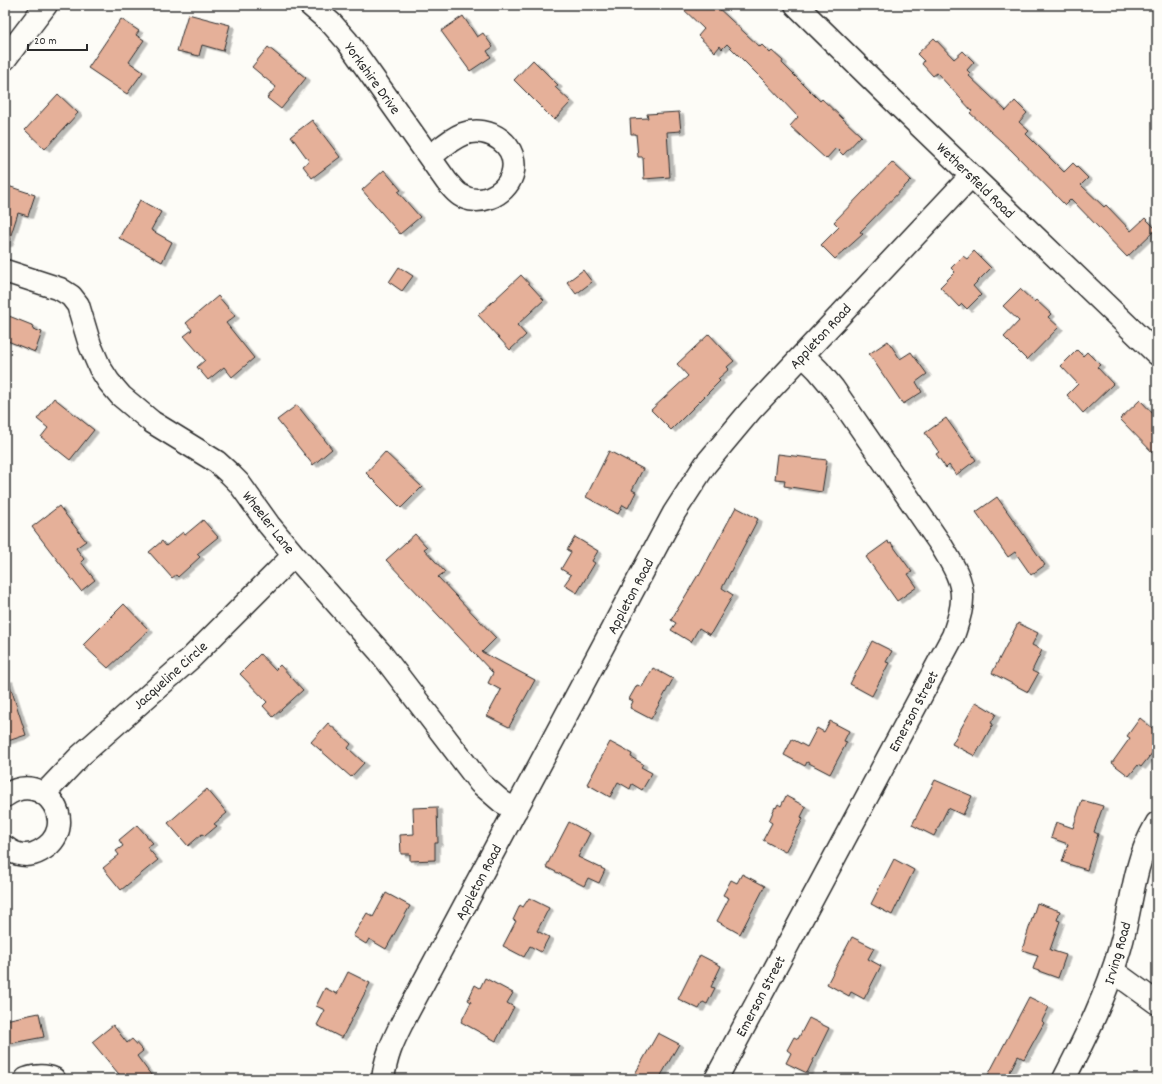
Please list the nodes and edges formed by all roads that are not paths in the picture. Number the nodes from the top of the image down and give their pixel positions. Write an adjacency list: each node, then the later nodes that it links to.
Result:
1 (46, 5): 4 (street)
2 (310, 5): 5 (street, Yorkshire Drive)
3 (796, 5): 6 (street, Wethersfield Road)
4 (5, 59)
5 (430, 157)
6 (971, 176): 8 (street, Wethersfield Road); 9 (street, Appleton Road)
7 (5, 271): 10 (street, Wheeler Lane)
8 (1157, 354)
9 (803, 355): 13 (street, Appleton Road); 21 (street, Emerson Street)
10 (294, 555): 11 (street, Jacqueline Circle); 13 (street, Wheeler Lane)
11 (44, 794): 12 (street); 15 (street)
12 (5, 796)
13 (516, 810): 20 (street, Appleton Road)
14 (1157, 823): 16 (street, Irving Road)
15 (5, 847)
16 (1113, 971): 17 (street); 22 (street, Irving Road)
17 (1157, 1003)
18 (26, 1079): 19 (street)
19 (54, 1079)
20 (383, 1079)
21 (716, 1079)
22 (1064, 1079)

